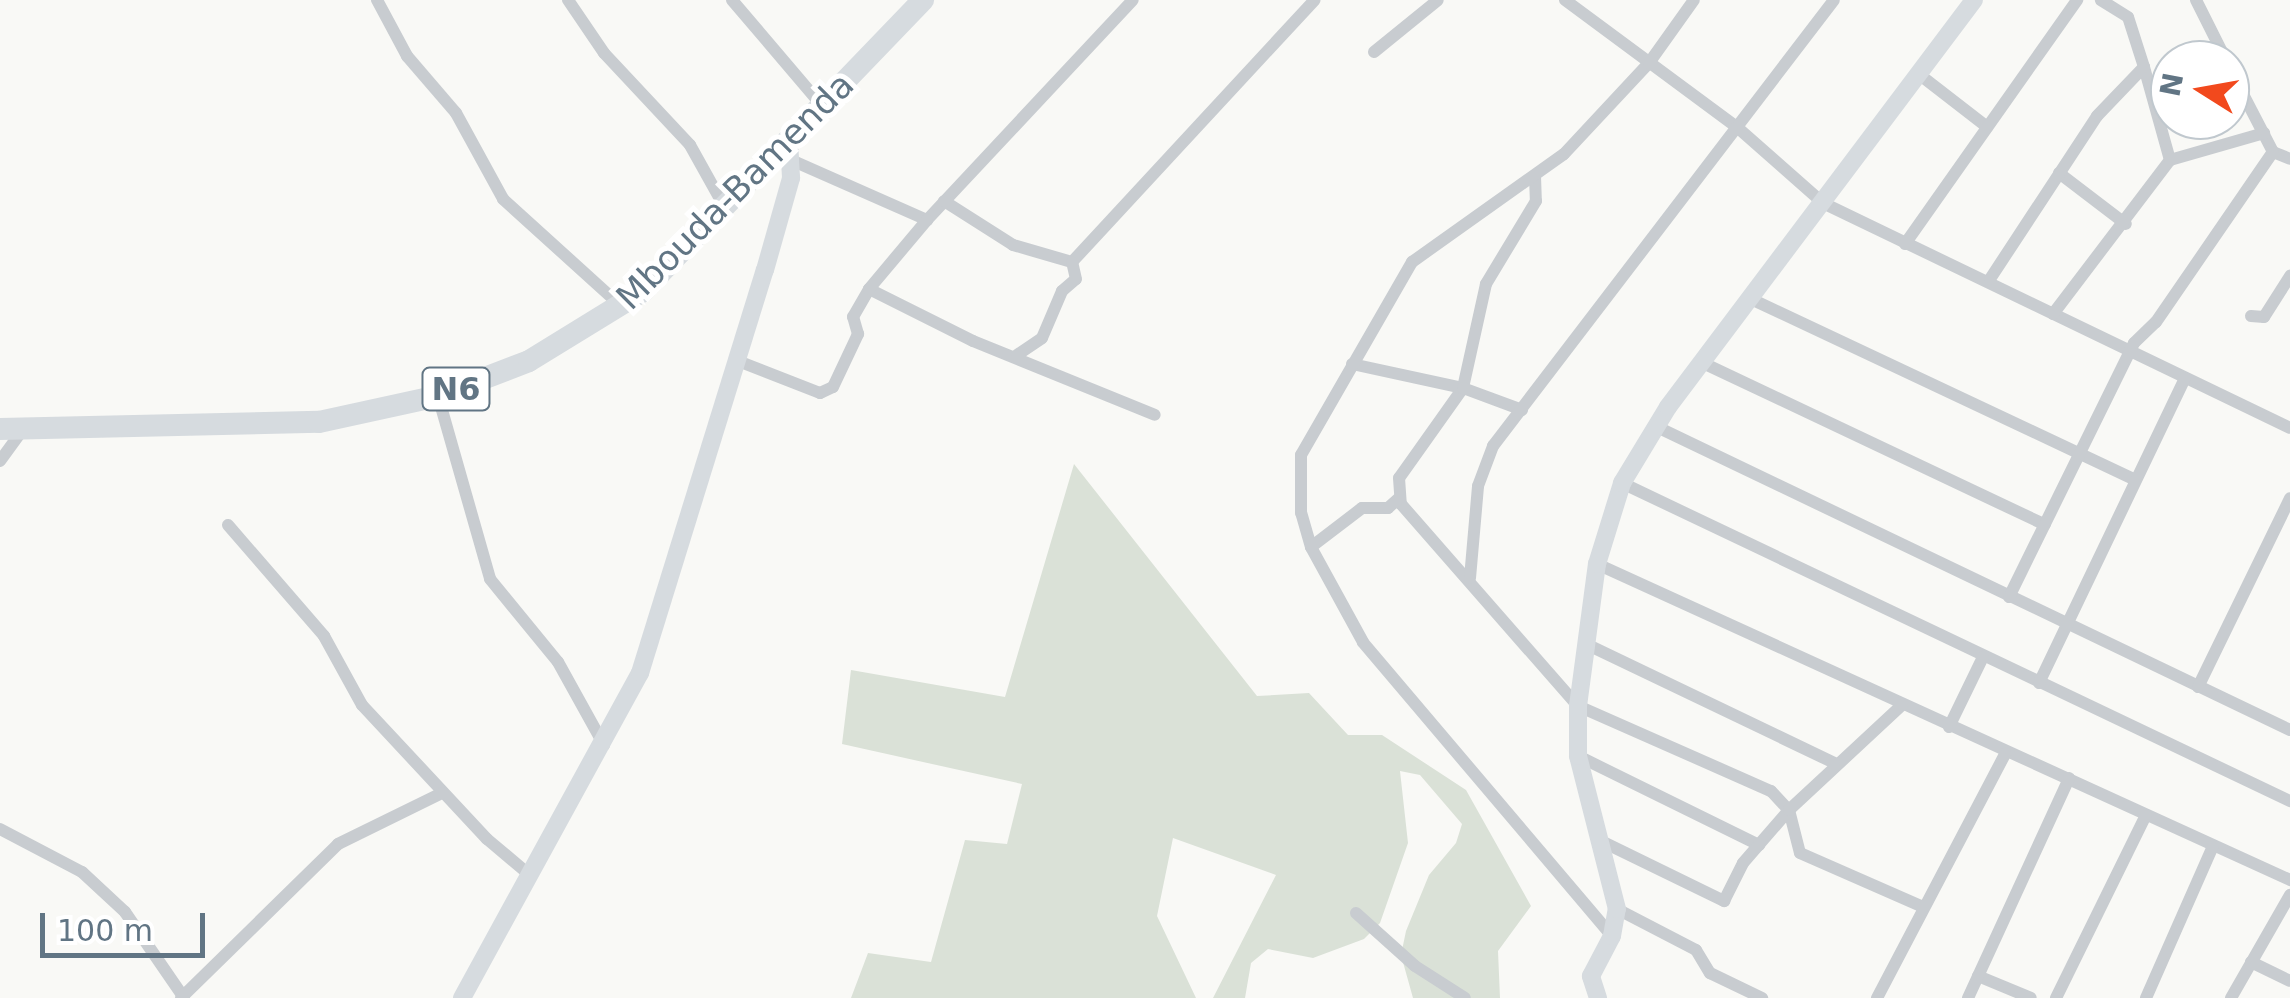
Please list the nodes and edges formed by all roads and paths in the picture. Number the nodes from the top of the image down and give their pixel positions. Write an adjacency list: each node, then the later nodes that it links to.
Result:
1 (377, 0): 42 (street)
2 (568, 0): 33 (street)
3 (732, 0): 20 (street)
4 (923, 0): 20 (highway, Mbouda-Bamenda / N6)
5 (1133, 0): 31 (street)
6 (1315, 0): 37 (street)
7 (1438, 0): 16 (street)
8 (1566, 0): 17 (street)
9 (1694, 0): 17 (street)
10 (1834, 0): 23 (street)
11 (2077, 0): 22 (street)
12 (2102, 0): 18 (street)
13 (2196, 0): 15 (street)
14 (1967, 2): 19 (street)
15 (2216, 40)
16 (1374, 52)
17 (1649, 63): 23 (street); 30 (street)
18 (2144, 68): 28 (street); 29 (street)
19 (1920, 75): 22 (street); 32 (street)
20 (823, 107): 25 (highway, Mbouda-Bamenda / N6)
21 (2250, 107): 24 (street)
22 (1987, 127): 36 (street)
23 (1738, 128): 32 (street); 53 (street)
24 (2264, 133): 26 (street); 28 (street)
25 (790, 152): 33 (highway, Mbouda-Bamenda / N6); 34 (street); 47 (street)
26 (2273, 152): 27 (street); 45 (street)
27 (2290, 159)
28 (2170, 160): 35 (street)
29 (2058, 173): 35 (street); 39 (street)
30 (1535, 176): 49 (street); 51 (street)
31 (944, 201): 34 (street); 37 (street)
32 (1823, 204): 36 (street); 41 (street)
33 (726, 208): 42 (highway, Mbouda-Bamenda / N6)
34 (927, 220): 40 (street)
35 (2126, 224): 43 (street)
36 (1905, 244): 39 (street)
37 (1072, 262): 46 (street)
38 (2290, 276): 44 (street)
39 (1990, 278): 43 (street)
40 (869, 289): 46 (street); 47 (street)
41 (1750, 300): 48 (street); 58 (street)
42 (622, 307): 52 (highway, Mbouda-Bamenda / N6)
43 (2053, 314): 45 (street)
44 (2250, 316)
45 (2130, 352): 50 (street); 58 (street)
46 (1017, 355): 54 (street)
47 (738, 361): 79 (street)
48 (1703, 363): 55 (street); 65 (street)
49 (1352, 364): 51 (street); 66 (street)
50 (2186, 378): 56 (street); 60 (street)
51 (1464, 388): 53 (street); 62 (street)
52 (438, 396): 57 (highway, Mbouda-Bamenda / N6); 79 (street)
53 (1522, 410): 68 (street)
54 (1156, 415)
55 (1655, 426): 61 (street); 69 (street)
56 (2290, 428)
57 (12, 429): 59 (street)
58 (2080, 457): 60 (street); 65 (street)
59 (0, 460)
60 (2134, 480): 70 (street)
61 (1622, 484): 67 (street); 72 (street)
62 (1398, 498): 66 (street); 68 (street)
63 (2290, 498): 74 (street)
64 (228, 524): 84 (street)
65 (2044, 525): 69 (street)
66 (1311, 547): 98 (street)
67 (1598, 564): 71 (street); 75 (street)
68 (1470, 578): 76 (street)
69 (2009, 598): 70 (street)
70 (2067, 624): 73 (street); 74 (street)
71 (1586, 644): 76 (street); 82 (street)
72 (1983, 657): 73 (street); 77 (street)
73 (2039, 683): 85 (street)
74 (2198, 687): 78 (street)
75 (1902, 705): 77 (street); 82 (street)
76 (1578, 706): 81 (street); 86 (street)
77 (1949, 727): 80 (street)
78 (2290, 730)
79 (604, 745): 92 (street)
80 (2005, 754): 83 (street); 95 (street)
81 (1578, 756): 89 (street); 90 (street)
82 (1836, 764): 86 (street)
83 (2069, 778): 87 (street); 100 (street)
84 (442, 792): 92 (street); 102 (street)
85 (2290, 801)
86 (1790, 810): 90 (street); 95 (street)
87 (2146, 816): 91 (street); 110 (street)
88 (0, 828): 102 (street)
89 (1603, 842): 90 (street); 96 (street)
90 (1759, 845)
91 (2213, 846): 93 (street); 111 (street)
92 (530, 876): 103 (street)
93 (2290, 880)
94 (2290, 896): 99 (street)
95 (1920, 906): 107 (street)
96 (1617, 909): 98 (street); 106 (street)
97 (1356, 913): 104 (street)
98 (1612, 936): 105 (street)
99 (2251, 962): 101 (street); 112 (street)
100 (1978, 976): 108 (street); 109 (street)
101 (2290, 981)
102 (183, 997)
103 (462, 998)
104 (1465, 998)
105 (1598, 998)
106 (1762, 998)
107 (1878, 998)
108 (1968, 998)
109 (2031, 998)
110 (2056, 998)
111 (2146, 998)
112 (2231, 998)

